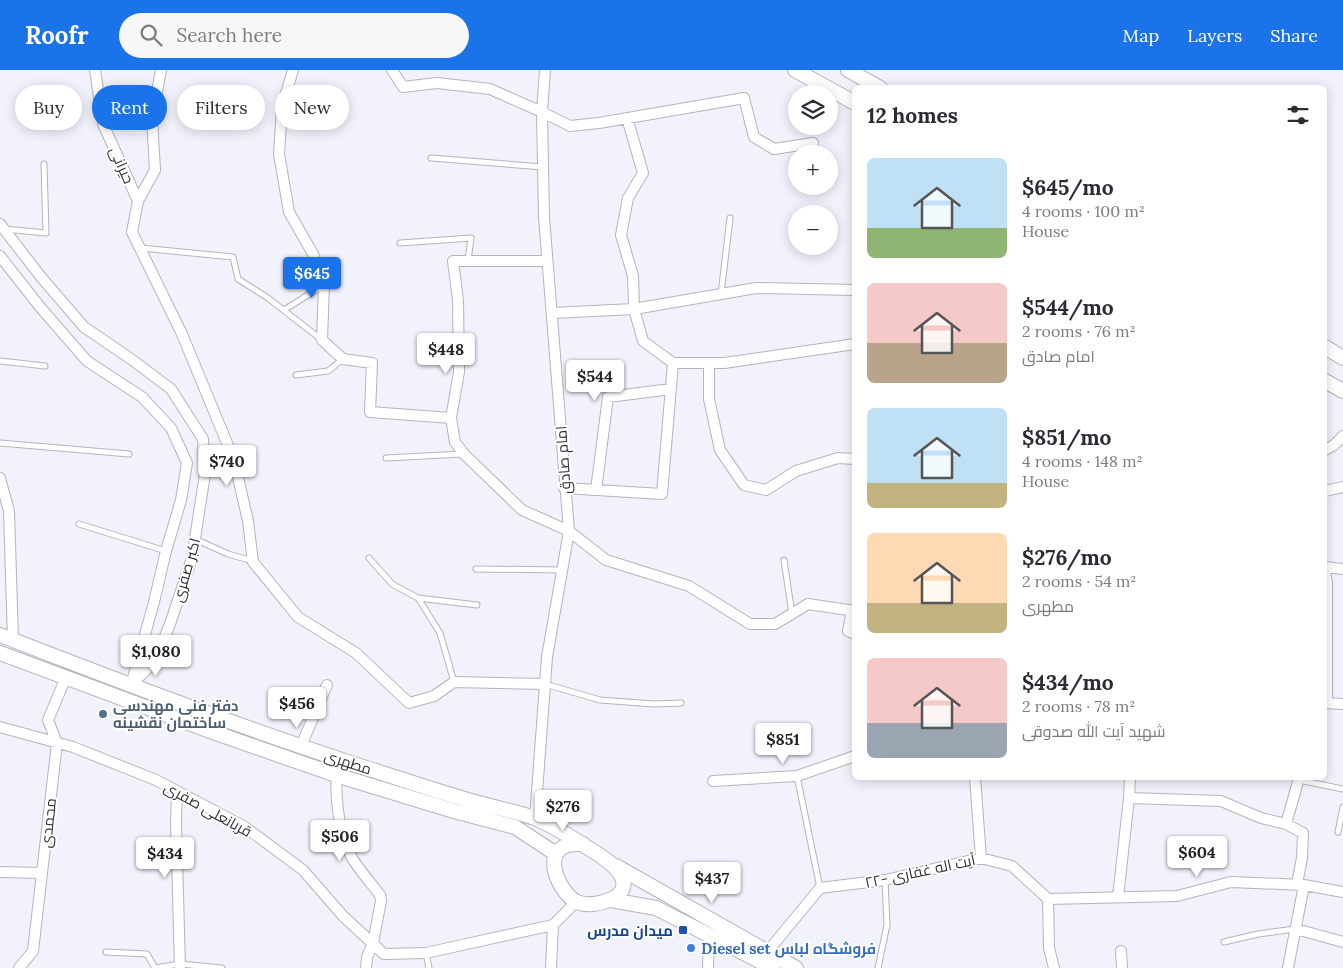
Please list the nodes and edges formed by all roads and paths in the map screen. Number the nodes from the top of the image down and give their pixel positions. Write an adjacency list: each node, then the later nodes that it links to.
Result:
1 (95, 70): 16 (street, حیرانی)
2 (161, 70): 16 (street)
3 (293, 70): 24 (street)
4 (392, 70): 10 (street)
5 (545, 70): 10 (street, امام صادق)
6 (795, 70): 9 (main road)
7 (848, 70): 8 (main road)
8 (875, 85)
9 (852, 100)
10 (542, 112): 11 (street); 15 (street, امام صادق)
11 (627, 118): 12 (street); 27 (street)
12 (814, 143)
13 (431, 158): 15 (lane)
14 (44, 164): 18 (lane)
15 (543, 167): 23 (street, امام صادق)
16 (138, 202): 20 (street)
17 (730, 218): 26 (lane)
18 (2, 227): 58 (street, اکبر صفری)
19 (400, 243): 22 (lane)
20 (140, 248): 28 (lane); 62 (street)
21 (0, 256): 59 (street, اکبر صفری)
22 (468, 261): 23 (street); 43 (street)
23 (548, 261): 29 (street, امام صادق)
24 (324, 284): 28 (lane); 30 (street)
25 (852, 290): 26 (street)
26 (721, 294): 27 (street)
27 (634, 309): 29 (street); 36 (street)
28 (284, 310): 30 (lane)
29 (552, 313): 53 (street, امام صادق)
30 (322, 340): 34 (street)
31 (852, 344): 37 (street)
32 (1327, 348): 33 (main road)
33 (1343, 358)
34 (343, 359): 39 (lane); 43 (street)
35 (0, 361): 38 (lane)
36 (673, 363): 37 (street); 41 (street)
37 (709, 363): 50 (street)
38 (45, 366)
39 (296, 375)
40 (1327, 382): 42 (main road)
41 (671, 389): 54 (street); 54 (street)
42 (1343, 390)
43 (451, 418): 48 (street)
44 (1343, 436): 46 (street)
45 (0, 443): 47 (lane)
46 (1327, 449)
47 (129, 454)
48 (464, 454): 49 (lane); 57 (street)
49 (386, 458)
50 (852, 459)
51 (0, 478): 73 (street)
52 (1343, 487): 55 (street)
53 (564, 488): 54 (street); 57 (street, امام صادق)
54 (596, 490)
55 (1327, 491)
56 (79, 524): 59 (lane)
57 (569, 531): 66 (street, امام صادق); 70 (street)
58 (195, 539): 62 (lane); 78 (street, اکبر صفری)
59 (166, 551): 78 (street, اکبر صفری)
60 (369, 558): 67 (lane)
61 (784, 560): 70 (lane)
62 (253, 562): 76 (street)
63 (1327, 567): 65 (street)
64 (476, 569): 66 (lane)
65 (1343, 569)
66 (562, 570): 77 (street, امام صادق)
67 (418, 598): 68 (lane); 76 (lane)
68 (476, 605)
69 (852, 611): 70 (street)
70 (792, 614)
71 (852, 615): 72 (street)
72 (852, 633)
73 (6, 638): 78 (main road, مطهری)
74 (0, 653): 75 (main road, مطهری)
75 (66, 677): 80 (main road, مطهری); 85 (street, محمدی)
76 (454, 682): 77 (street)
77 (545, 684): 81 (lane); 100 (street, امام صادق)
78 (131, 685): 80 (main road); 86 (main road, مطهری)
79 (327, 685): 86 (street)
80 (125, 699): 89 (main road, مطهری)
81 (681, 703)
82 (1327, 703): 83 (street)
83 (1343, 704)
84 (0, 727): 85 (street, قربانعلی صفری)
85 (57, 743): 97 (street, قربانعلی صفری); 109 (street, محمدی)
86 (301, 746): 88 (main road, مطهری)
87 (852, 757): 90 (street)
88 (338, 759): 89 (street); 100 (main road, مطهری)
89 (336, 775): 103 (main road, مطهری); 123 (street)
90 (797, 776): 95 (street); 112 (lane)
91 (975, 780): 106 (street)
92 (1130, 780): 98 (street)
93 (1299, 780): 101 (street)
94 (1303, 780): 96 (lane)
95 (713, 781)
96 (1343, 789)
97 (177, 792): 123 (street, قربانعلی صفری); 128 (street)
98 (1129, 798): 101 (street); 114 (street)
99 (1343, 807): 102 (lane)
100 (535, 819): 103 (main road); 104 (main road, مطهری)
101 (1286, 824): 111 (street)
102 (1338, 832)
103 (528, 836): 105 (main road, مطهری)
104 (583, 844): 105 (main road); 107 (main road)
105 (556, 854): 117 (main road)
106 (981, 858): 110 (street, ۲۲- آیت اله غفاری); 115 (street, ۲۲- آیت اله غفاری)
107 (613, 865): 116 (main road); 124 (main road)
108 (0, 872): 109 (street)
109 (42, 873): 129 (street, محمدی)
110 (885, 880): 112 (street, ۲۲- آیت اله غفاری); 137 (lane)
111 (1301, 884): 113 (street); 114 (street); 119 (street)
112 (820, 888): 124 (street)
113 (1343, 892)
114 (1118, 897): 115 (street)
115 (1048, 899): 138 (street)
116 (611, 900): 117 (main road); 120 (main road)
117 (576, 902): 118 (street)
118 (553, 925): 127 (street, قربانعلی صفری); 133 (street)
119 (1296, 929): 121 (lane); 122 (street); 140 (street)
120 (709, 934): 134 (street); 135 (main road)
121 (1224, 942)
122 (1343, 942)
123 (373, 943): 127 (street, قربانعلی صفری); 131 (street)
124 (768, 951): 136 (main road)
125 (1121, 951): 139 (street)
126 (106, 952): 128 (lane)
127 (426, 953): 132 (lane)
128 (180, 966): 130 (lane)
129 (19, 968)
130 (222, 968)
131 (366, 968)
132 (429, 968)
133 (551, 968)
134 (708, 968)
135 (773, 968)
136 (796, 968)
137 (878, 968)
138 (1054, 968)
139 (1122, 968)
140 (1288, 968)

